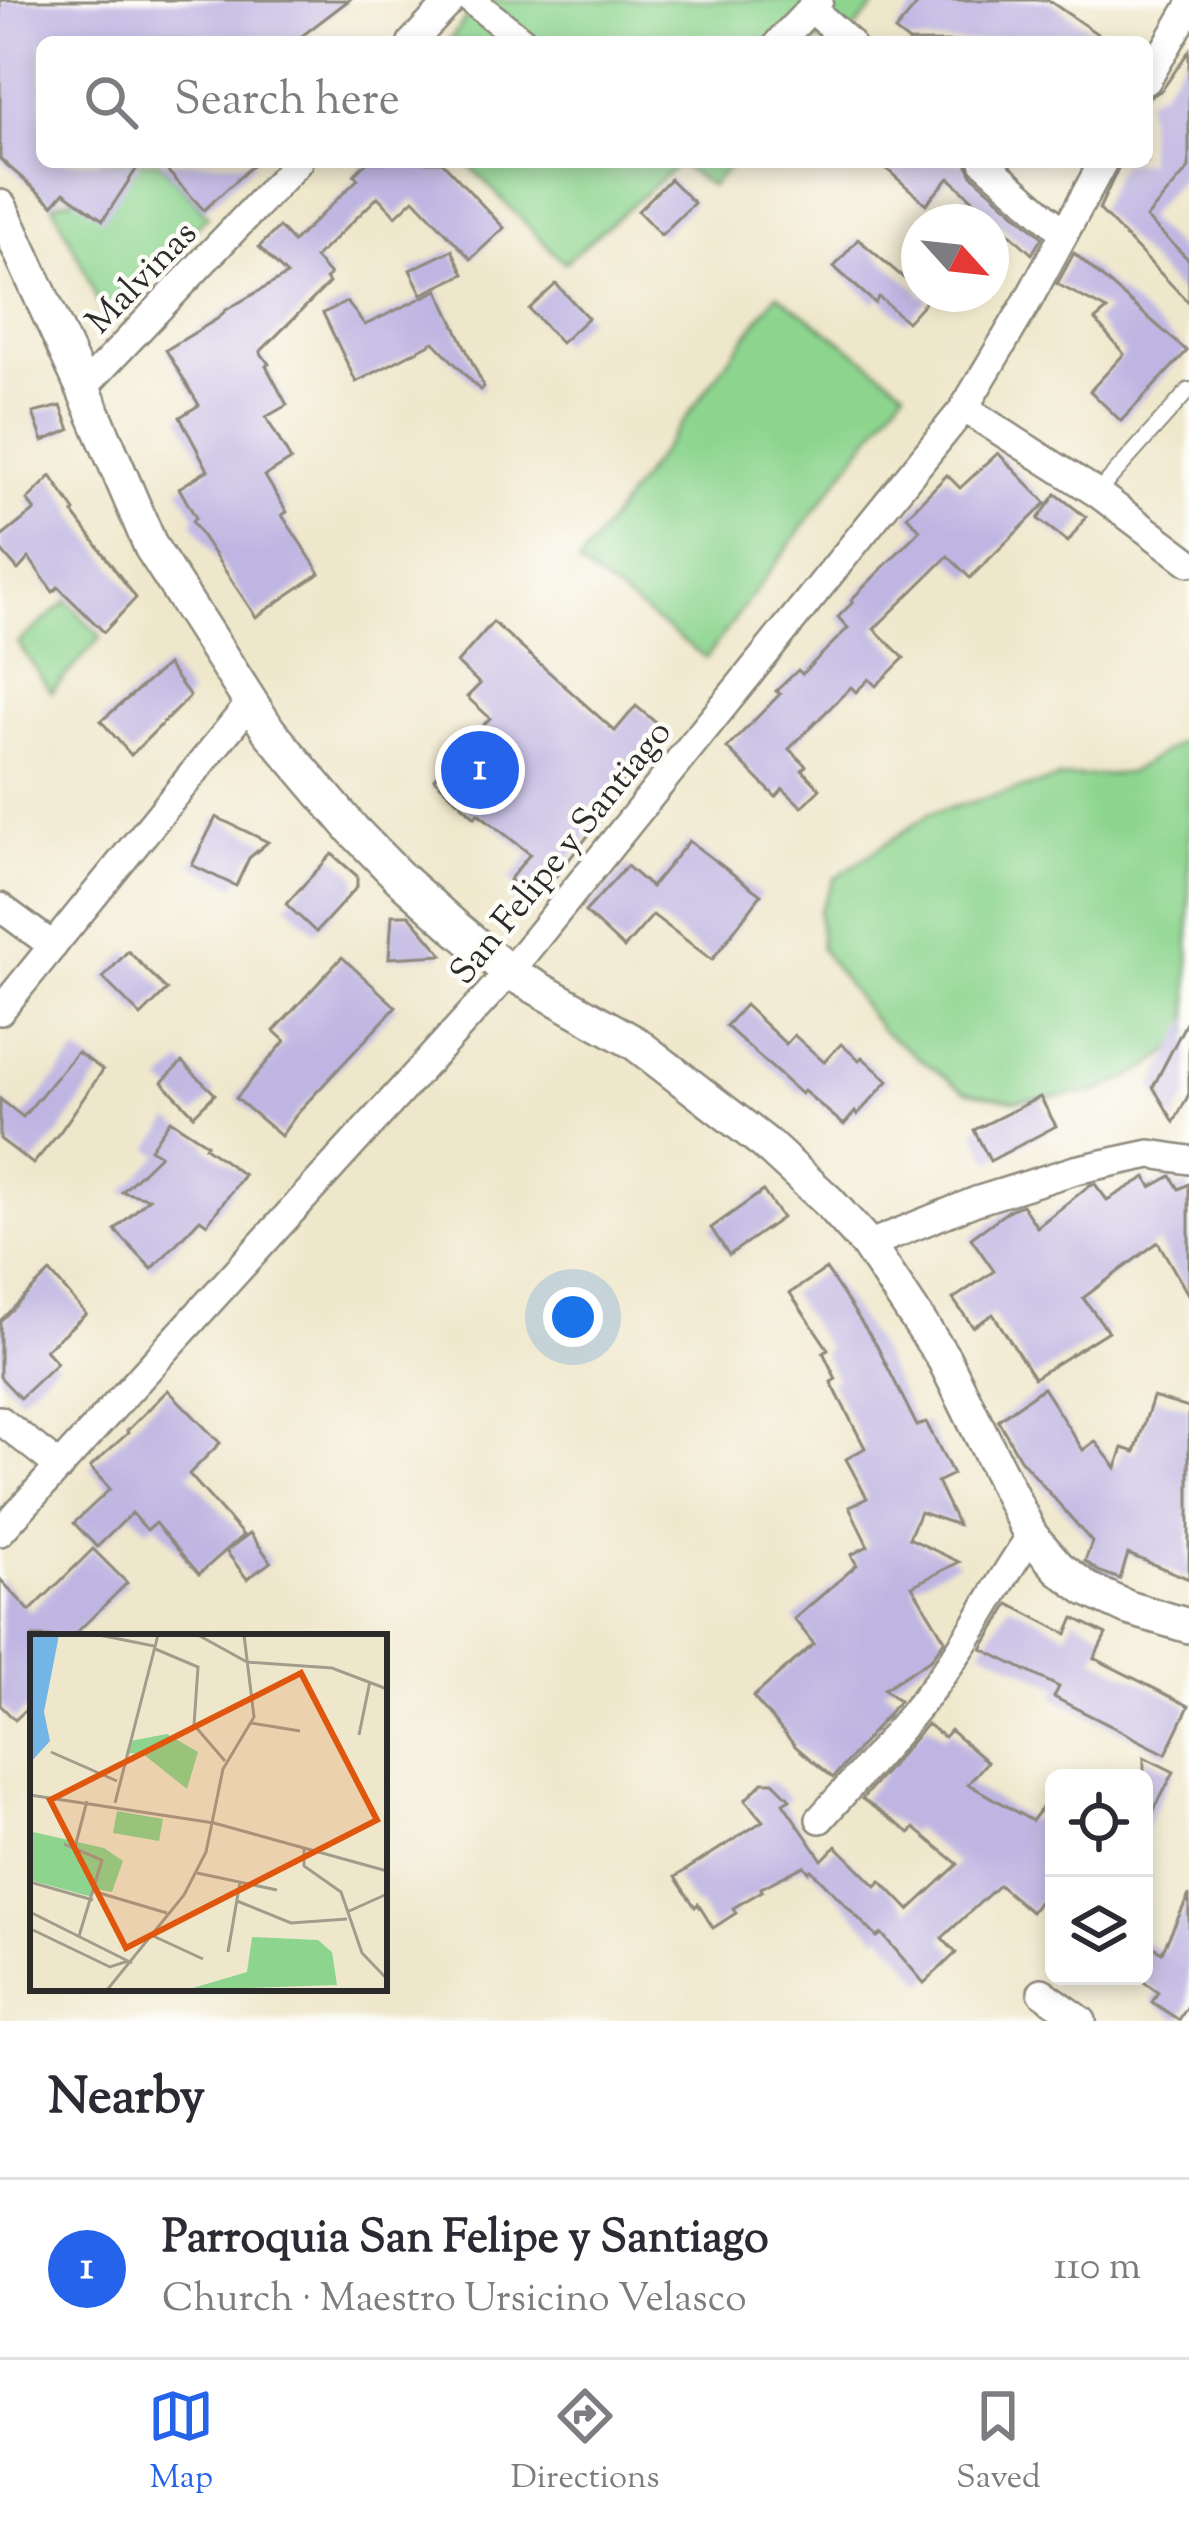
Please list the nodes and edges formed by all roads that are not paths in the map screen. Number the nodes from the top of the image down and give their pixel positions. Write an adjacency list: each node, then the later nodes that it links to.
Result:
1 (452, 0): 5 (street)
2 (471, 0): 6 (street)
3 (815, 4): 7 (street); 8 (street)
4 (1189, 8): 9 (street)
5 (418, 36)
6 (516, 36)
7 (784, 36)
8 (844, 36)
9 (1153, 70)
10 (292, 168): 15 (street, Malvinas)
11 (991, 168): 14 (street)
12 (1100, 168): 14 (street, San Felipe y Santiago)
13 (0, 207): 15 (street)
14 (1064, 233): 17 (street, San Felipe y Santiago)
15 (83, 388): 20 (street)
16 (1189, 390): 18 (lane)
17 (964, 408): 18 (street); 23 (street, San Felipe y Santiago)
18 (1097, 493): 19 (street)
19 (1189, 562)
20 (251, 702): 22 (street); 23 (street)
21 (0, 907): 22 (street)
22 (52, 946): 24 (street)
23 (509, 972): 26 (street); 28 (street, San Felipe y Santiago)
24 (0, 1011)
25 (1189, 1160): 26 (street)
26 (868, 1245): 30 (street)
27 (0, 1420): 28 (street)
28 (60, 1467): 29 (street, San Felipe y Santiago)
29 (0, 1532)
30 (1031, 1536): 31 (street); 32 (street)
31 (1189, 1625)
32 (820, 1819)
33 (1042, 1992): 34 (street)
34 (1082, 2021)

